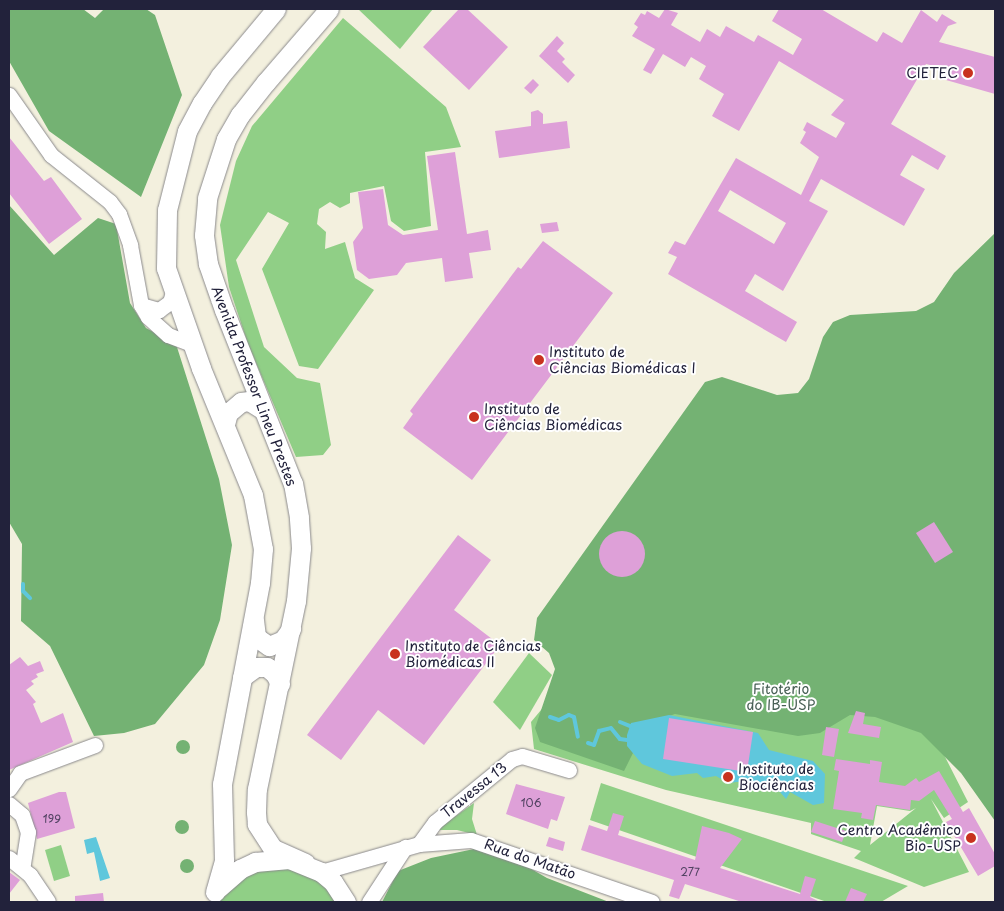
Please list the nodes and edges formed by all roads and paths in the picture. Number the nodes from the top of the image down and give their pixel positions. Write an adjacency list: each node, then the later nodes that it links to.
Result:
1 (276, 9): 4 (main road)
2 (329, 9): 7 (main road, Avenida Professor Lineu Prestes)
3 (9, 95): 5 (street)
4 (173, 292): 5 (street); 6 (main road)
5 (141, 305): 6 (street)
6 (192, 344): 8 (main road)
7 (249, 375): 8 (main road); 9 (main road, Avenida Professor Lineu Prestes)
8 (210, 389): 10 (main road)
9 (262, 408): 10 (main road); 12 (main road, Avenida Professor Lineu Prestes)
10 (225, 424): 11 (main road)
11 (254, 616): 12 (main road); 13 (main road)
12 (292, 627): 14 (main road, Avenida Professor Lineu Prestes)
13 (242, 677): 14 (main road); 22 (main road)
14 (280, 684): 21 (main road, Avenida Professor Lineu Prestes)
15 (95, 745): 17 (street)
16 (569, 770): 19 (street, Travessa 13)
17 (9, 789)
18 (9, 804): 20 (street)
19 (412, 846): 21 (street, Rua do Matão); 25 (street); 26 (street, Rua do Matão)
20 (12, 858): 23 (street)
21 (313, 868): 22 (main road); 24 (main road)
22 (212, 897)
23 (48, 902)
24 (346, 902)
25 (369, 902)
26 (652, 902)

